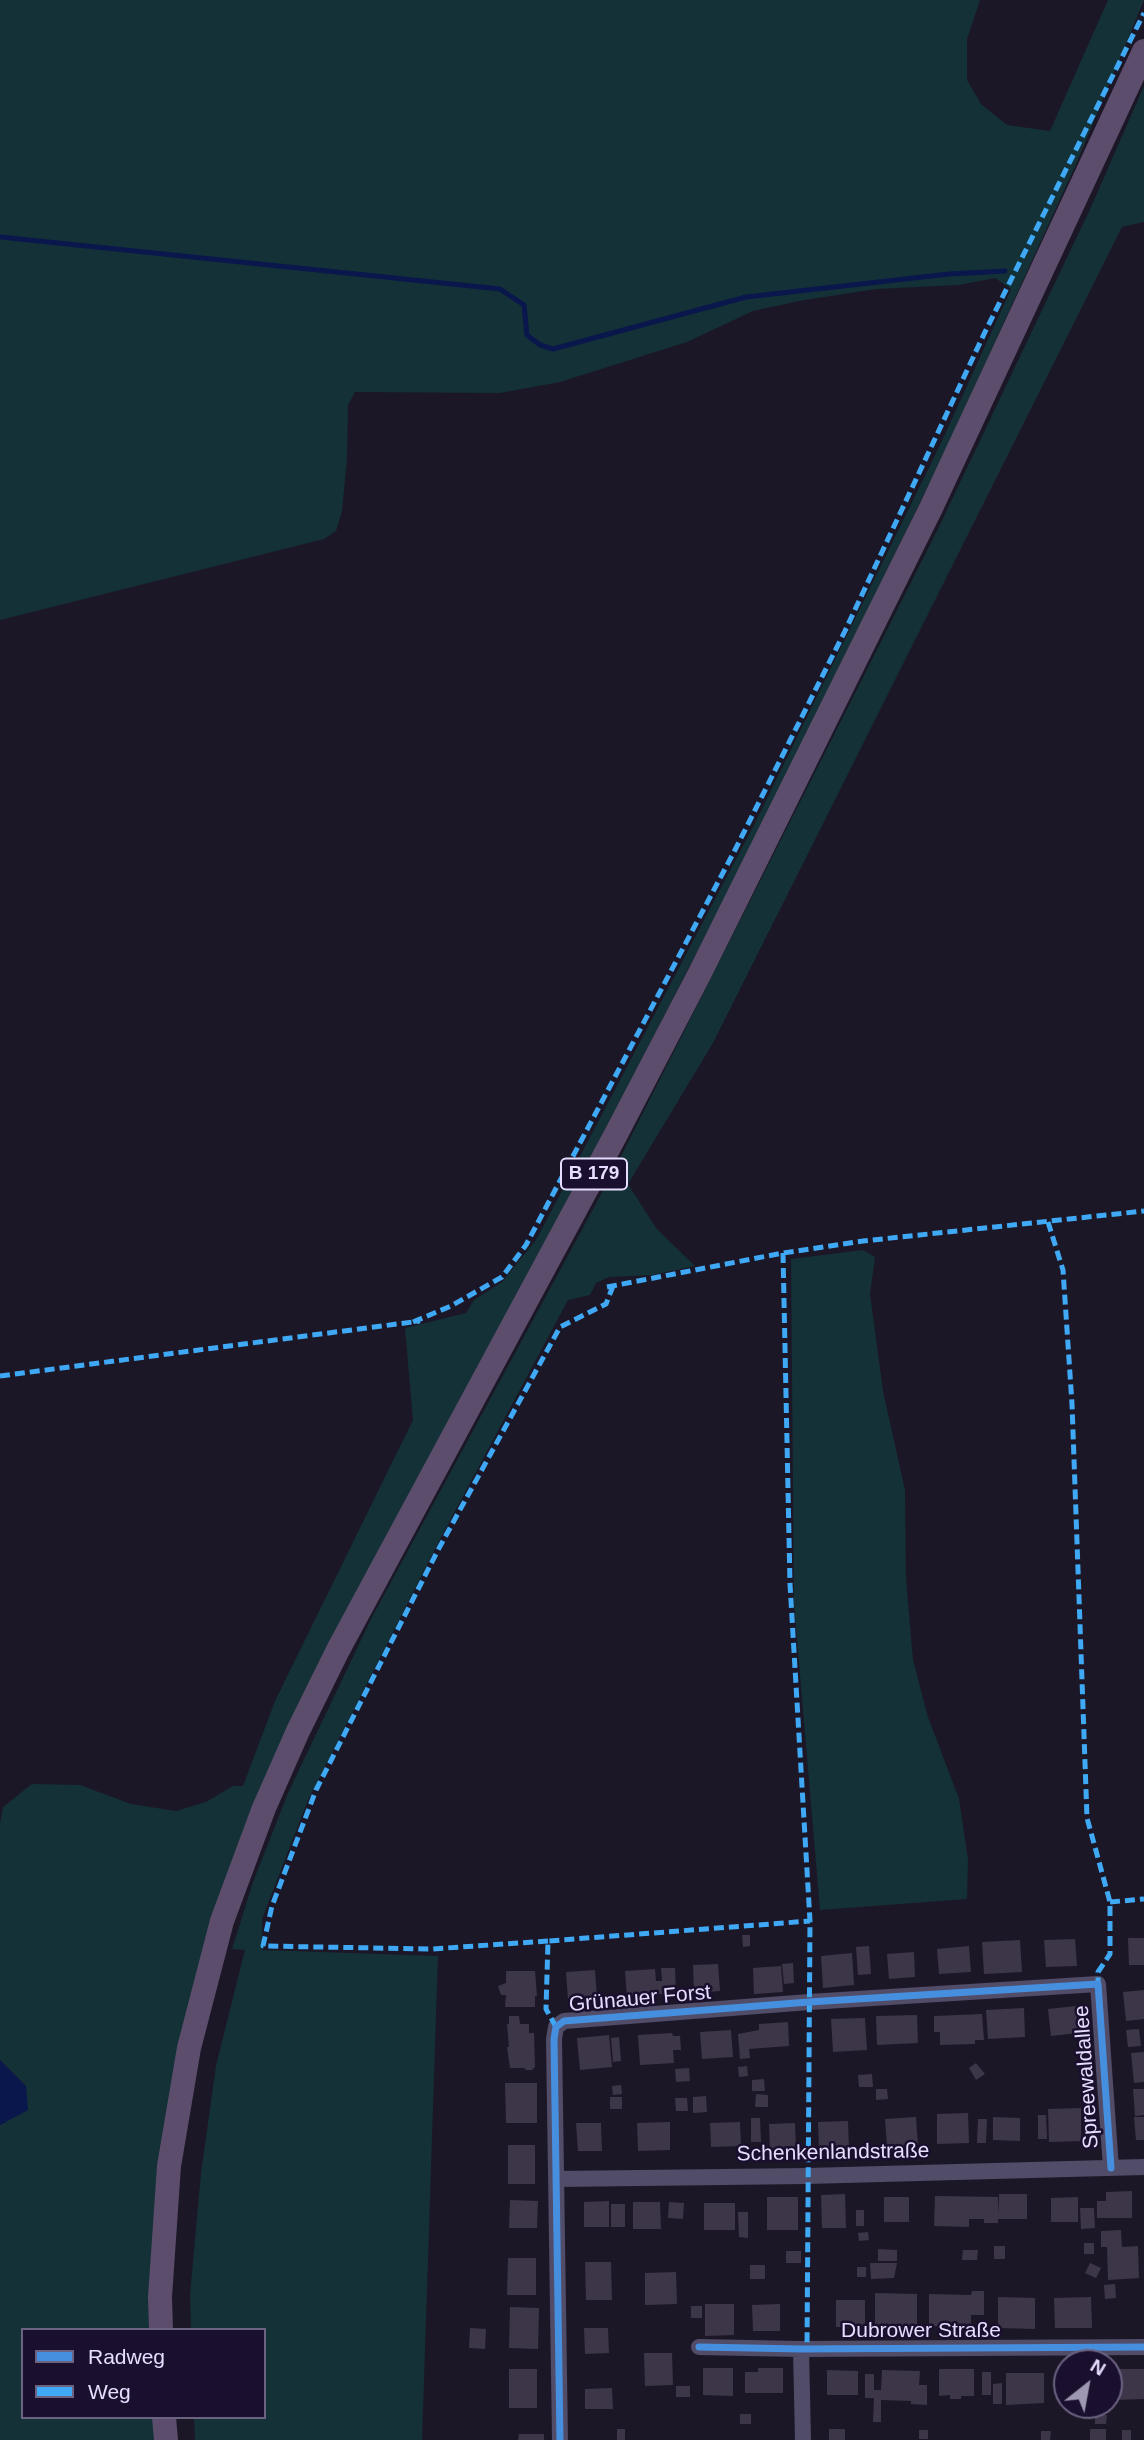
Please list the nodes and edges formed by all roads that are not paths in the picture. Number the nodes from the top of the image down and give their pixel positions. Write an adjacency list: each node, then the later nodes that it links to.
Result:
1 (1144, 51): 6 (main road, B 179)
2 (1098, 1984): 4 (street, Spreewaldallee); 5 (street, Grünauer Forst)
3 (1144, 2167): 4 (street, Spreewaldallee)
4 (1111, 2168): 5 (street, Schenkenlandstraße)
5 (556, 2179): 12 (street, Grünauer Forst)
6 (160, 2328)
7 (699, 2347): 9 (street, Dubrower Straße)
8 (1144, 2347): 9 (street, Dubrower Straße)
9 (801, 2349): 13 (street)
10 (164, 2419): 11 (main road)
11 (166, 2440)
12 (560, 2440)
13 (803, 2440)

